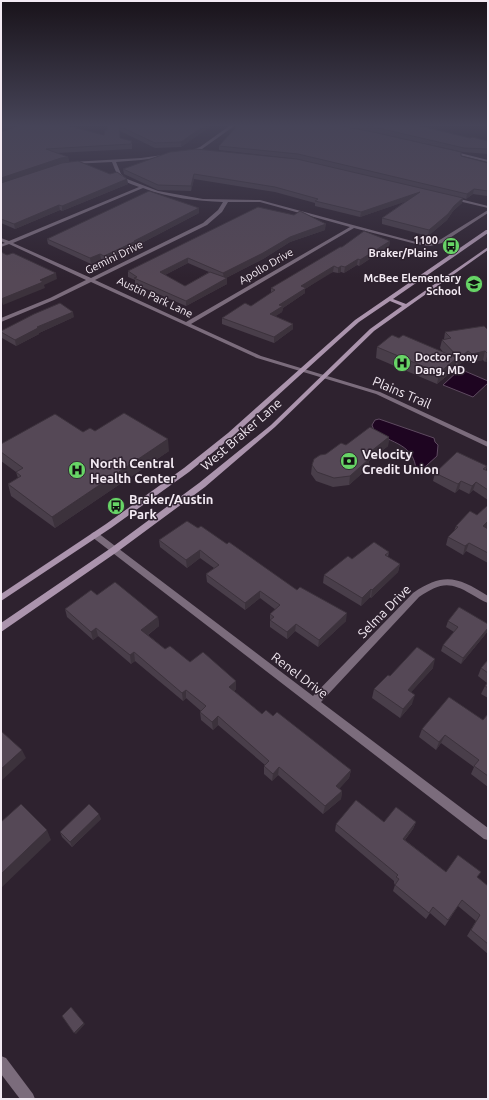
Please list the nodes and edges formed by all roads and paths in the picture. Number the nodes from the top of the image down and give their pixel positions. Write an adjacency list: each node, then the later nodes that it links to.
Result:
1 (119, 175): 2 (street)
2 (143, 187): 4 (street); 10 (street)
3 (450, 198): 5 (street)
4 (226, 201): 7 (street); 13 (street, Gemini Drive)
5 (488, 207)
6 (488, 211): 7 (street)
7 (354, 226): 17 (street, Apollo Drive)
8 (488, 231): 14 (main road, West Braker Lane)
9 (1, 239): 10 (street, Austin Park Lane)
10 (10, 243): 11 (street); 13 (street, Austin Park Lane)
11 (1, 246)
12 (488, 248): 15 (main road, West Braker Lane)
13 (92, 279): 16 (street, Gemini Drive); 17 (street, Austin Park Lane)
14 (389, 299): 15 (main road); 18 (main road, West Braker Lane)
15 (407, 306): 19 (main road, West Braker Lane)
16 (1, 320)
17 (188, 323): 18 (street, Austin Park Lane)
18 (303, 370): 19 (street, Plains Trail); 21 (main road, West Braker Lane)
19 (324, 377): 20 (street, Plains Trail); 22 (main road, West Braker Lane)
20 (488, 445)
21 (95, 535): 22 (street, Renel Drive); 23 (main road, West Braker Lane)
22 (114, 550): 25 (main road, West Braker Lane); 26 (street, Renel Drive)
23 (1, 598)
24 (488, 600): 26 (street, Selma Drive)
25 (1, 628)
26 (314, 702): 27 (street, Renel Drive)
27 (488, 835)
28 (1, 1063): 29 (street)
29 (28, 1099)

